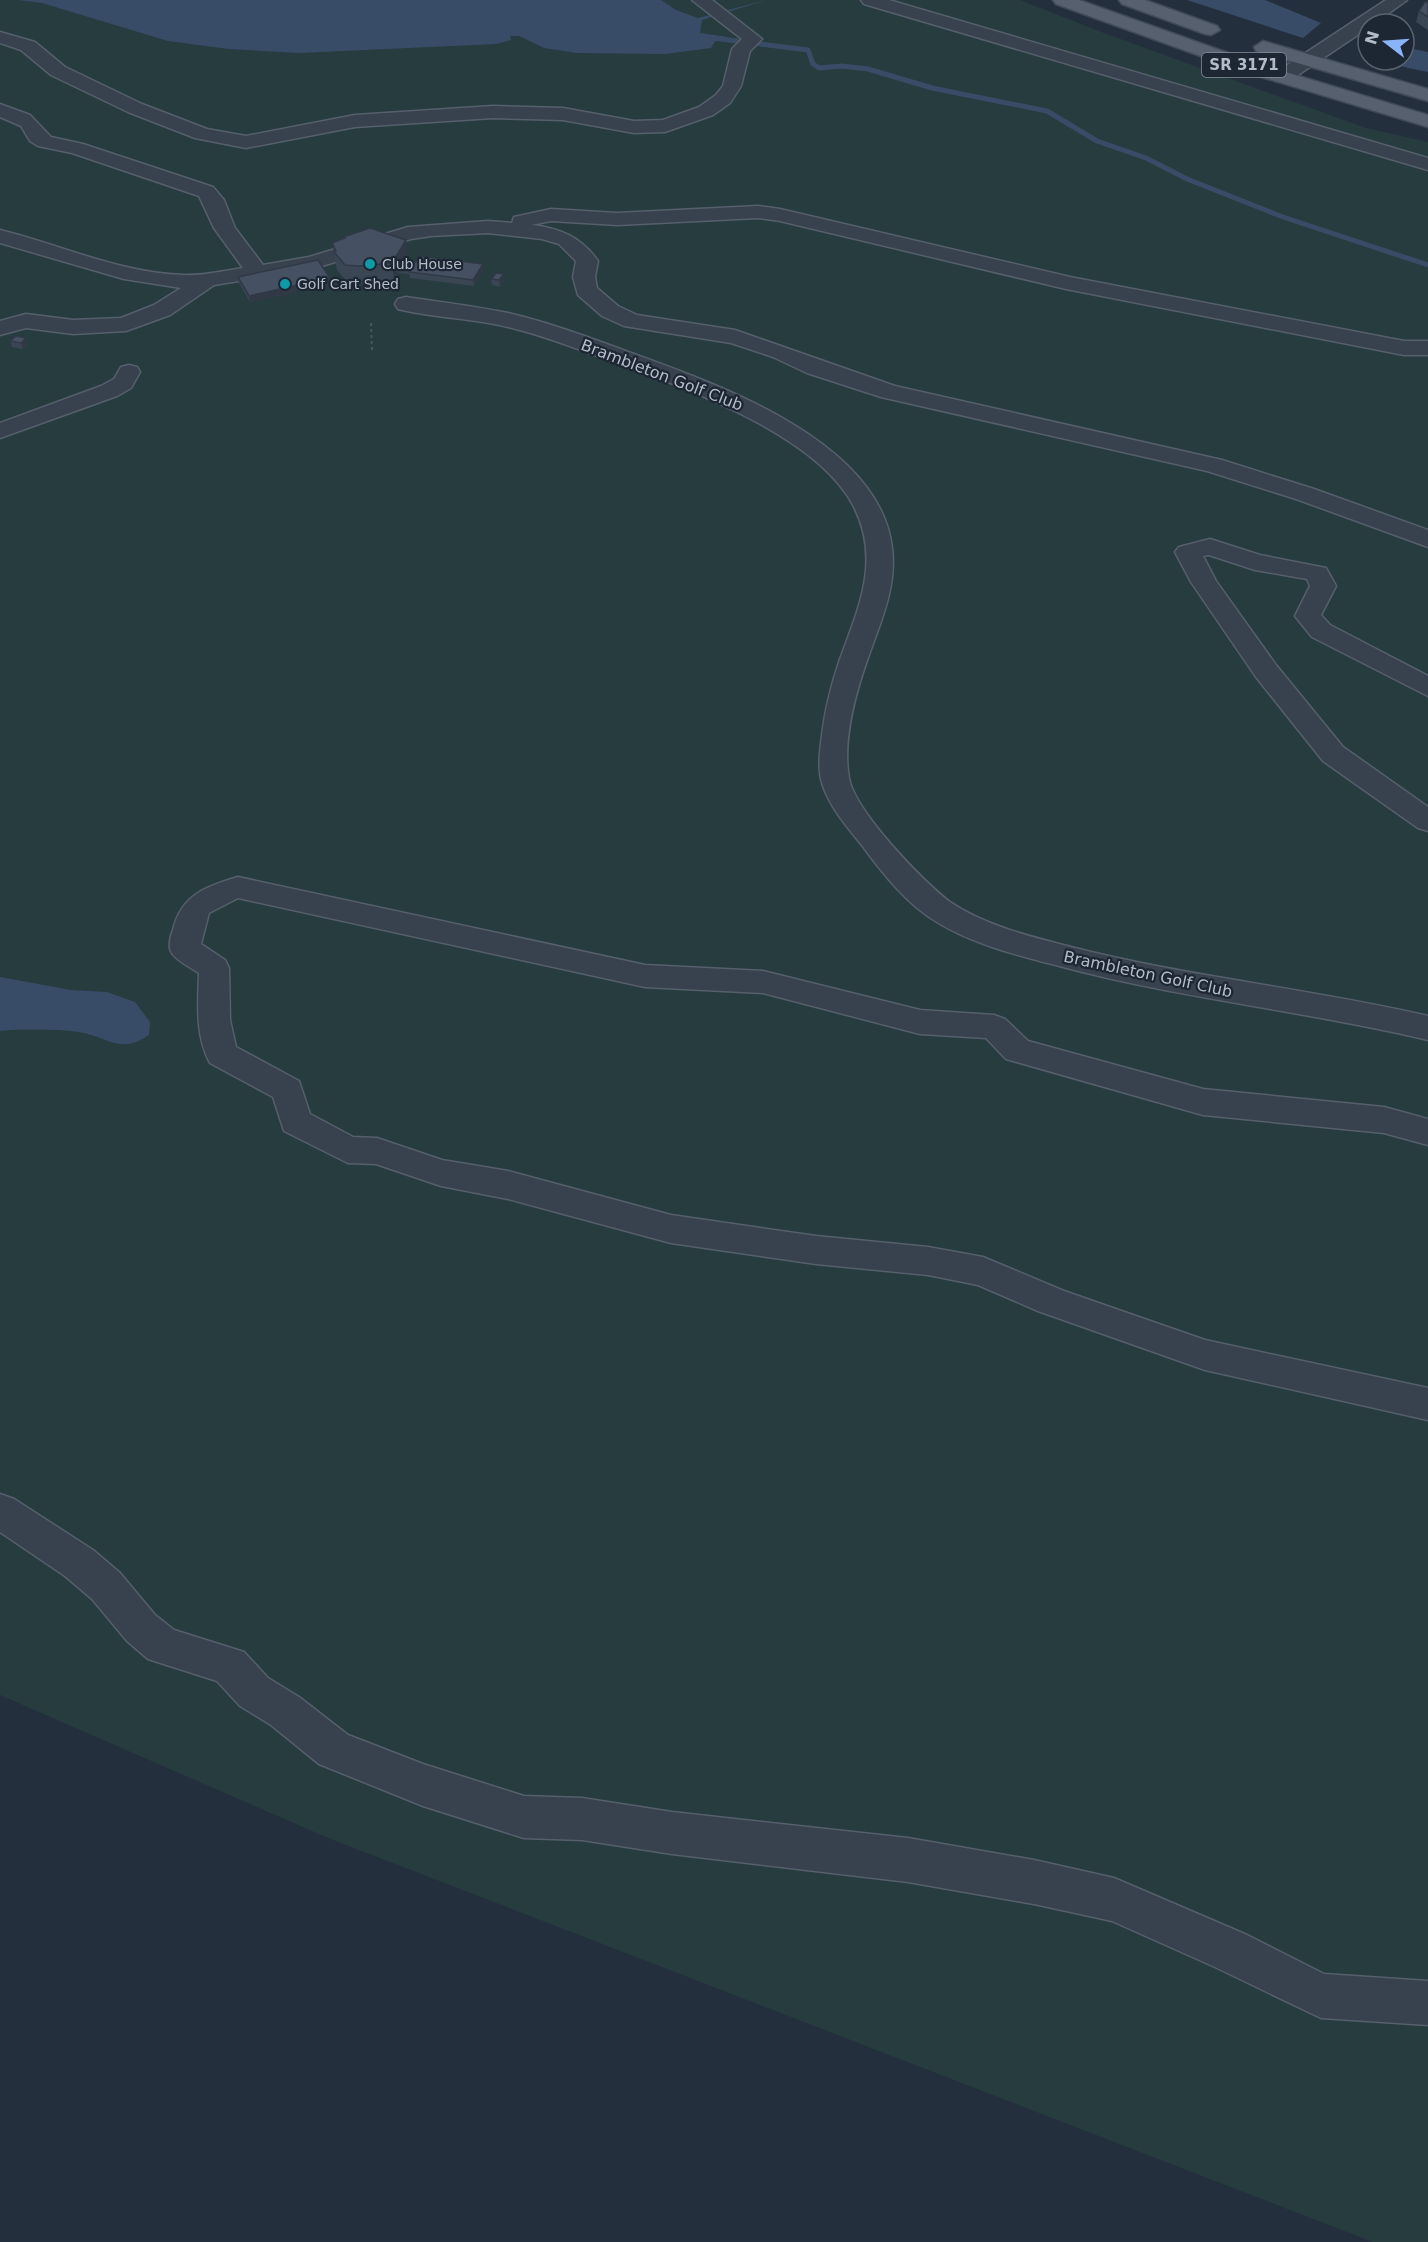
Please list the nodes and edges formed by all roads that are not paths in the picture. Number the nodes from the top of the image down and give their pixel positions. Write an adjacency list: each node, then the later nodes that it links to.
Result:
1 (870, 0): 12 (street)
2 (1062, 0): 8 (main road, SR 3171)
3 (1128, 0): 7 (main road, SR 3171)
4 (1398, 0): 7 (street)
5 (703, 2): 6 (street)
6 (0, 37)
7 (1305, 60): 8 (street); 9 (main road, SR 3171)
8 (1282, 77): 11 (main road, SR 3171)
9 (1428, 95)
10 (0, 110): 15 (street)
11 (1428, 121)
12 (1428, 164)
13 (488, 227): 15 (street); 19 (street); 22 (street)
14 (0, 236): 16 (street)
15 (256, 273): 16 (street)
16 (208, 280): 18 (street)
17 (406, 304): 25 (street, Brambleton Golf Club)
18 (0, 328)
19 (1428, 348)
20 (129, 372): 21 (street)
21 (0, 431)
22 (1428, 539)
23 (1428, 687): 24 (street)
24 (1428, 821)
25 (1428, 1028)
26 (1428, 1132): 27 (street)
27 (1428, 1404)
28 (0, 1511): 29 (street)
29 (1428, 2003)

